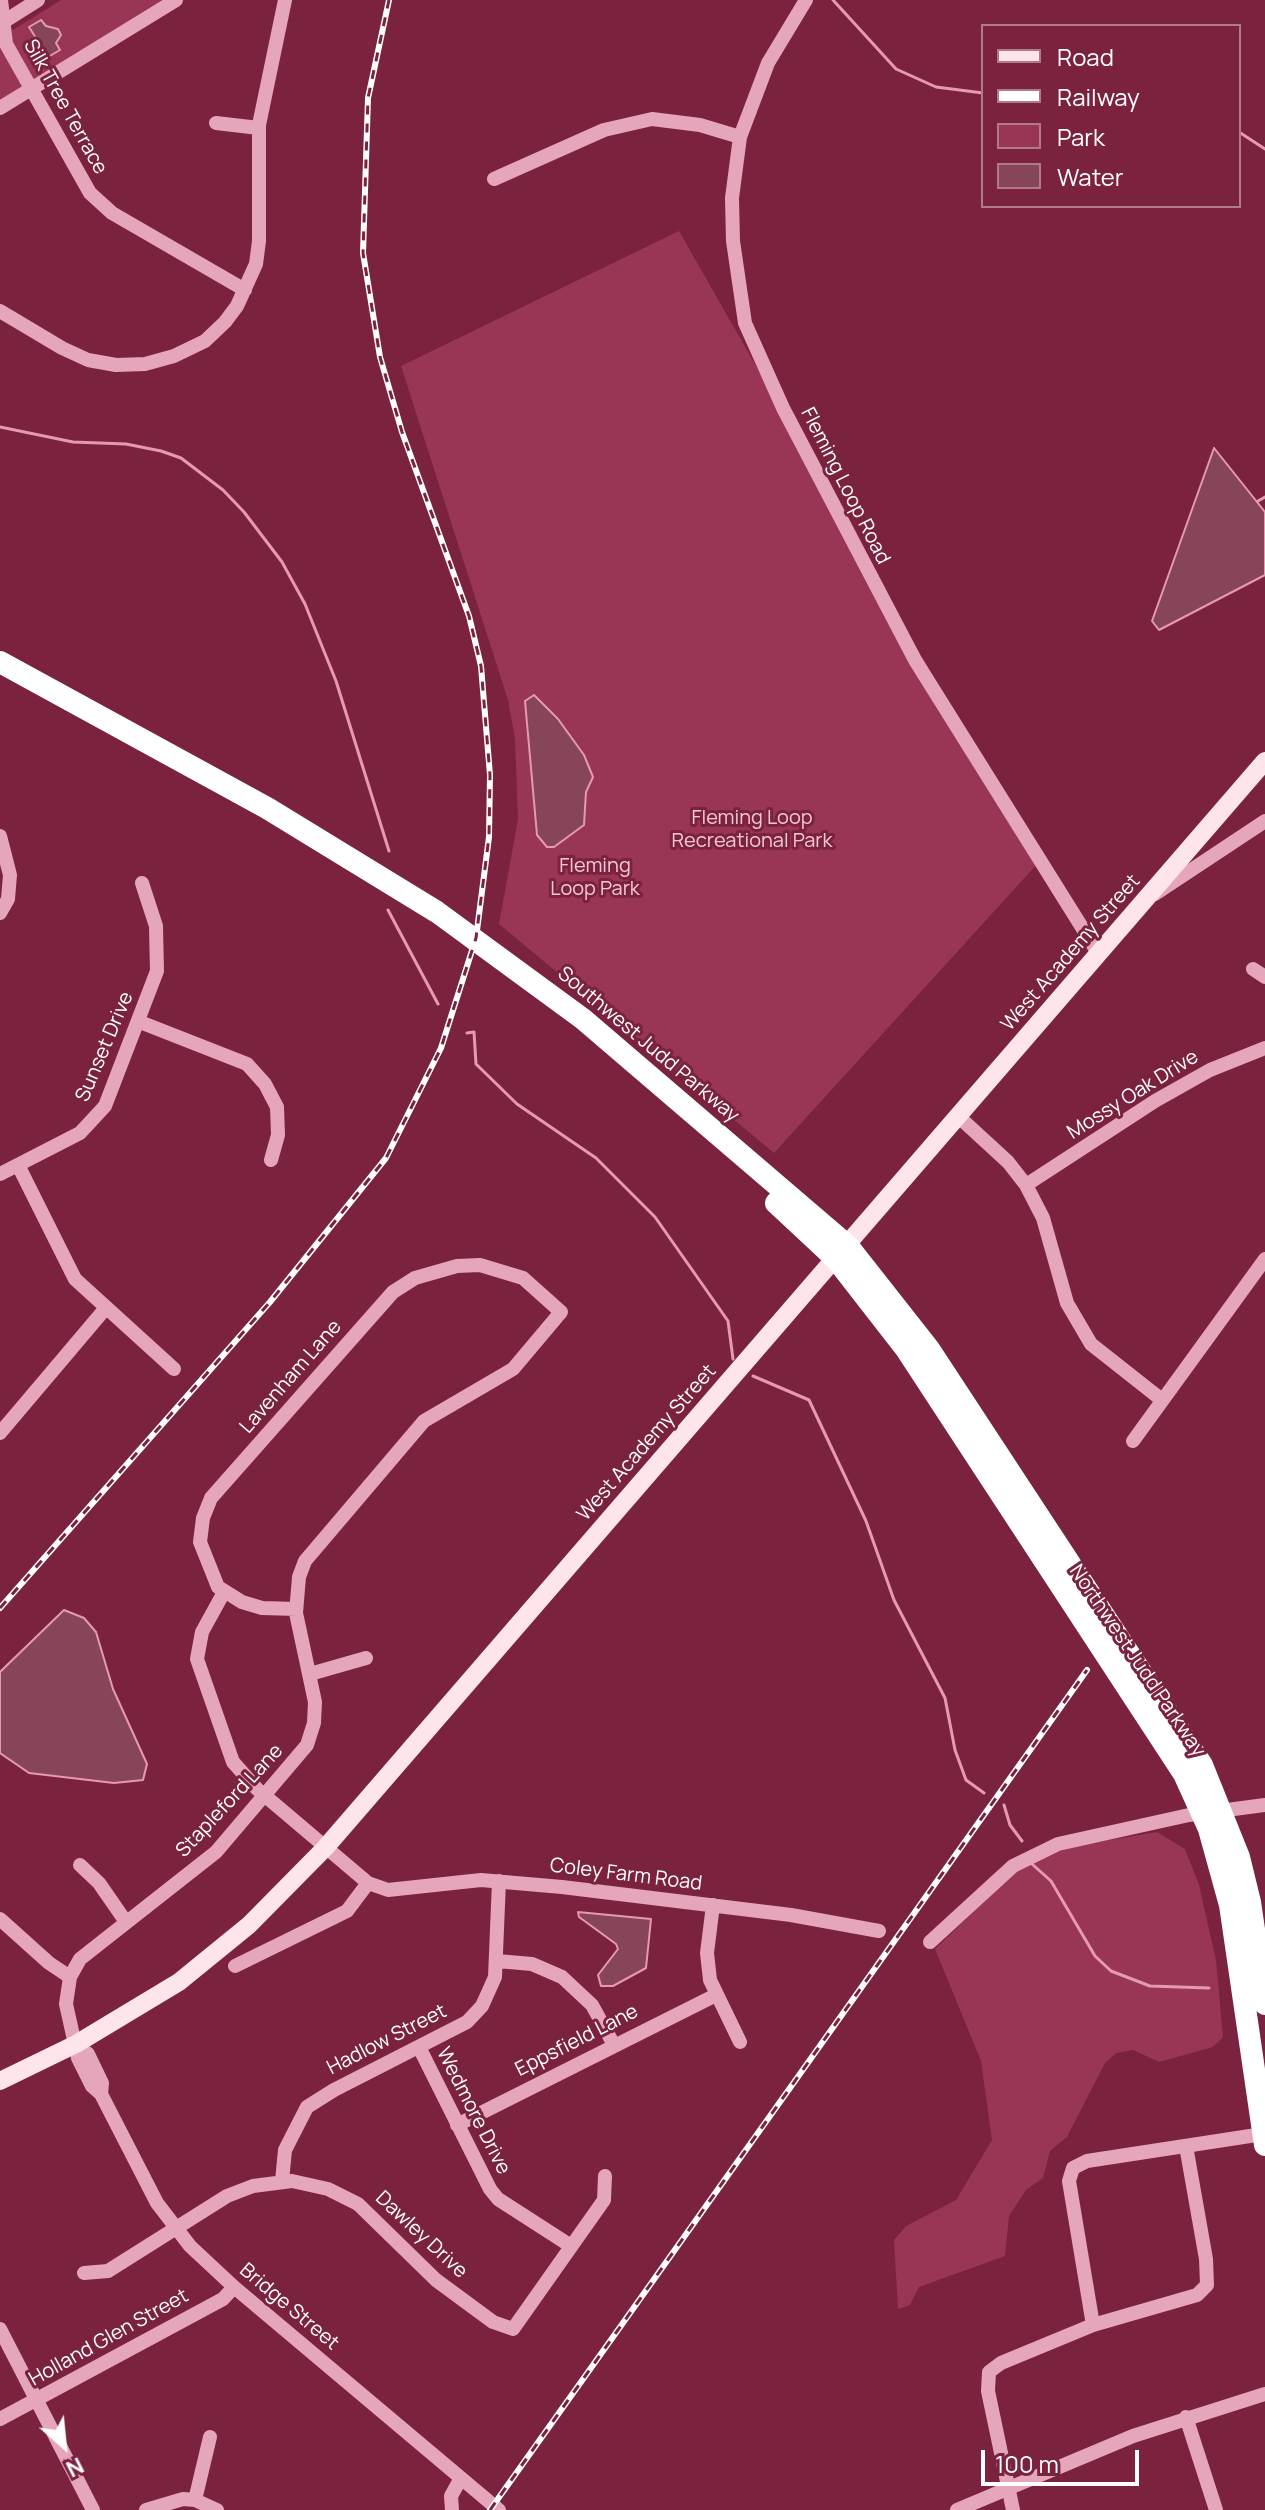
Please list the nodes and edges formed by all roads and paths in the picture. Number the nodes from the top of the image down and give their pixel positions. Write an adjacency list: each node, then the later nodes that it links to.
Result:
1 (1, 0): 6 (street, Silk Tree Terrace)
2 (38, 0): 6 (street)
3 (176, 0): 7 (street)
4 (285, 0): 10 (street)
5 (806, 0): 11 (street, Fleming Loop Road)
6 (2, 23): 7 (street, Silk Tree Terrace)
7 (30, 90): 8 (street); 13 (street, Silk Tree Terrace)
8 (0, 108)
9 (216, 123): 10 (street)
10 (259, 128): 13 (street)
11 (740, 137): 12 (street); 22 (street, Fleming Loop Road)
12 (494, 179)
13 (245, 290): 14 (street)
14 (0, 311)
15 (0, 662): 30 (highway, Southwest Judd Parkway)
16 (1265, 761): 20 (main road, West Academy Street)
17 (1265, 821): 20 (street)
18 (0, 836): 21 (street)
19 (142, 883): 23 (street, Sunset Drive)
20 (1144, 901): 22 (main road, West Academy Street)
21 (0, 913)
22 (1098, 953): 25 (main road, West Academy Street)
23 (140, 1022): 26 (street); 27 (street, Sunset Drive)
24 (1265, 1048): 29 (street, Mossy Oak Drive)
25 (959, 1117): 29 (street); 30 (main road, West Academy Street)
26 (271, 1160)
27 (18, 1165): 28 (street, Sunset Drive); 32 (street)
28 (0, 1174)
29 (1026, 1185): 35 (street)
30 (842, 1253): 44 (highway, Northwest Judd Parkway); 45 (main road, West Academy Street)
31 (1265, 1259): 35 (street)
32 (105, 1309): 34 (street); 36 (street)
33 (561, 1312): 38 (street, Lavenham Lane); 39 (street, Stapleford Lane)
34 (174, 1369)
35 (1162, 1400): 37 (street)
36 (0, 1433)
37 (1133, 1441)
38 (224, 1592): 39 (street); 42 (street, Coley Farm Road)
39 (296, 1609): 41 (street, Stapleford Lane)
40 (366, 1658): 41 (street)
41 (310, 1674): 42 (street, Stapleford Lane)
42 (264, 1796): 45 (street, Coley Farm Road); 51 (street, Stapleford Lane)
43 (1265, 1805): 44 (street)
44 (1212, 1811): 53 (street); 58 (highway, Northwest Judd Parkway); 65 (highway, Northwest Judd Parkway)
45 (325, 1848): 48 (street, Coley Farm Road); 60 (main road, West Academy Street)
46 (80, 1865): 51 (street)
47 (499, 1881): 48 (street, Coley Farm Road); 49 (street, Coley Farm Road); 54 (street, Hadlow Street)
48 (368, 1883): 55 (street)
49 (713, 1905): 52 (street, Coley Farm Road); 57 (street)
50 (0, 1919): 56 (street)
51 (126, 1922): 56 (street, Stapleford Lane)
52 (879, 1931)
53 (930, 1942)
54 (497, 1961): 61 (street); 62 (street, Hadlow Street)
55 (235, 1966)
56 (70, 1977): 60 (street)
57 (716, 1995): 59 (street); 61 (street, Eppsfield Lane)
58 (1265, 2004)
59 (740, 2042)
60 (76, 2044): 63 (main road, West Academy Street); 69 (street, Bridge Street)
61 (614, 2045): 64 (street, Eppsfield Lane)
62 (419, 2047): 64 (street, Wedmore Drive); 68 (street, Hadlow Street)
63 (0, 2081)
64 (457, 2125): 70 (street, Wedmore Drive)
65 (1264, 2140): 66 (street)
66 (1186, 2146): 73 (street); 73 (street)
67 (605, 2176): 70 (street, Dawley Drive)
68 (282, 2181): 69 (street, Dawley Drive); 70 (street, Dawley Drive)
69 (176, 2229): 71 (street, Dawley Drive); 72 (street, Bridge Street)
70 (571, 2246)
71 (84, 2273)
72 (234, 2287): 76 (street, Holland Glen Street); 80 (street, Bridge Street)
73 (1093, 2325): 81 (street)
74 (0, 2329): 76 (street)
75 (1265, 2394): 77 (street)
76 (38, 2399): 78 (street, Holland Glen Street); 83 (street)
77 (1186, 2417): 81 (street); 90 (street)
78 (0, 2419)
79 (210, 2437): 82 (street)
80 (466, 2482): 86 (street); 87 (street, Bridge Street)
81 (1008, 2488): 88 (street); 89 (street)
82 (195, 2500): 84 (street); 85 (street)
83 (93, 2510)
84 (146, 2510)
85 (217, 2510)
86 (452, 2510)
87 (499, 2510)
88 (957, 2510)
89 (1013, 2510)
90 (1216, 2510)

